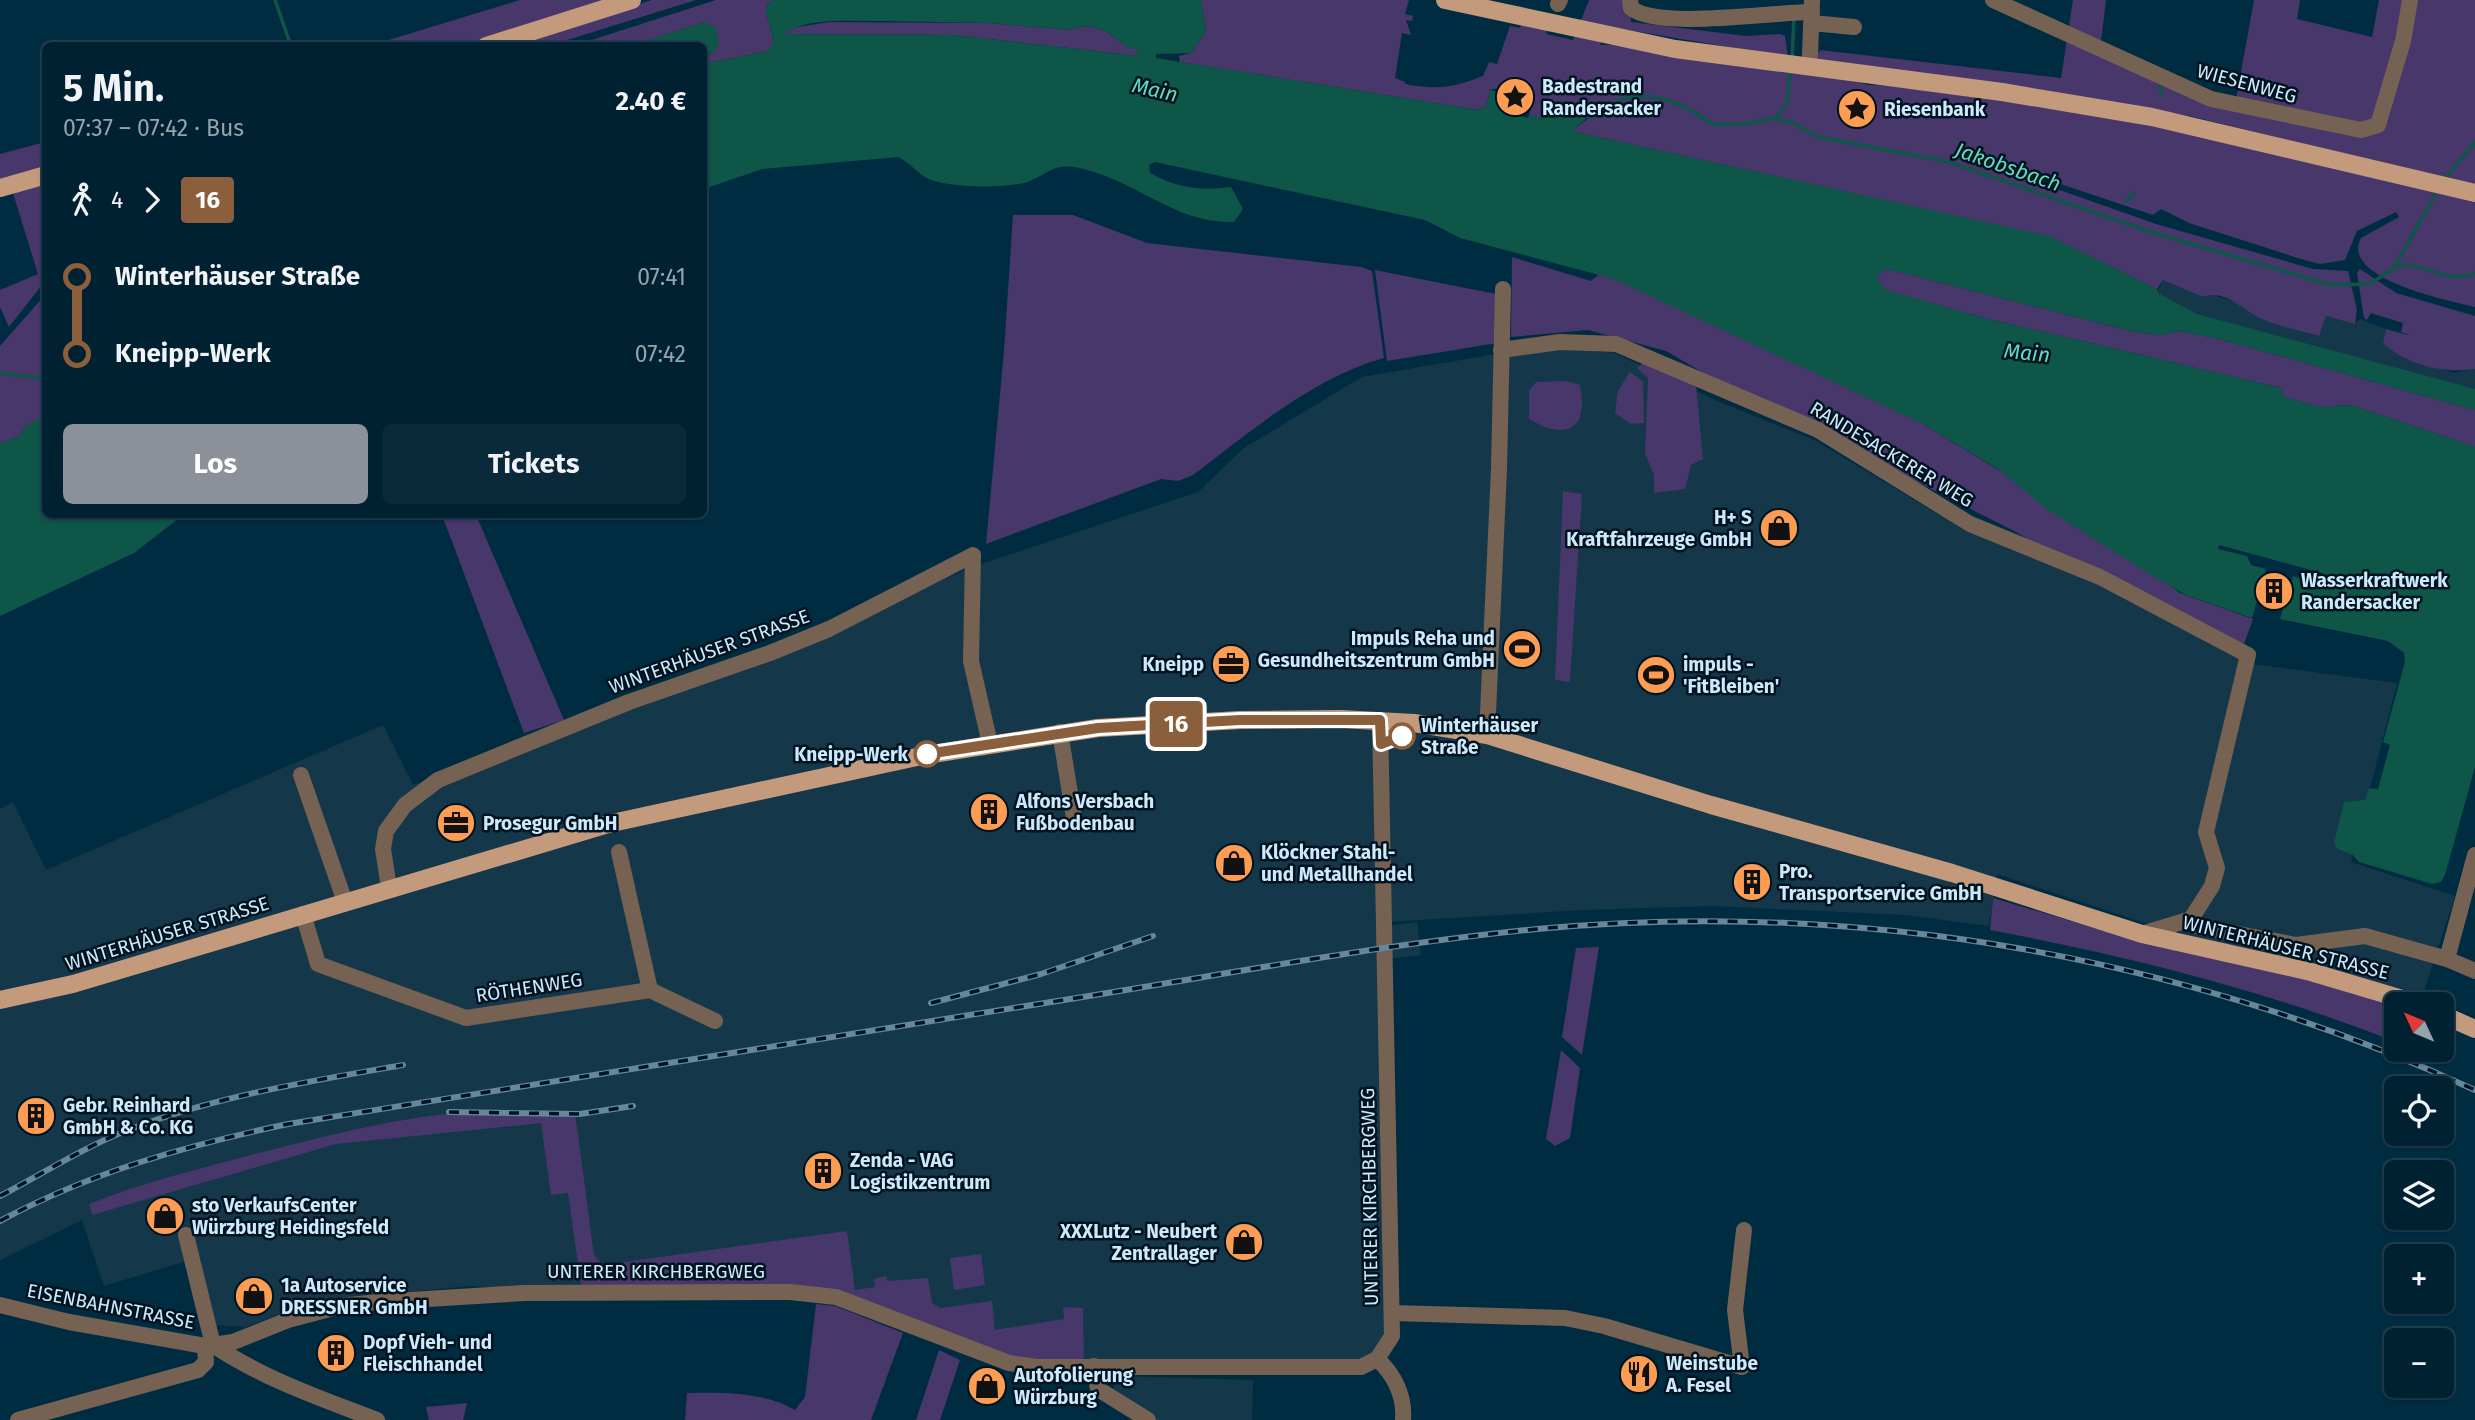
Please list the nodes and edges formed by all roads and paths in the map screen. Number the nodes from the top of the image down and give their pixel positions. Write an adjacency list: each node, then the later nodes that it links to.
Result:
1 (632, 0): 8 (main road)
2 (1445, 0): 9 (main road)
3 (1630, 0): 6 (street)
4 (1993, 0): 5 (street, WIESENWEG)
5 (2410, 0)
6 (1803, 12): 7 (street); 9 (street)
7 (1854, 27)
8 (499, 42)
9 (1812, 62): 12 (main road)
10 (42, 176): 11 (main road)
11 (0, 188)
12 (2475, 193)
13 (1503, 289): 14 (street)
14 (1501, 350): 15 (street, RANDESACKERER WEG); 18 (street)
15 (2248, 655): 27 (street, WINTERHÄUSER STRASSE)
16 (1380, 720): 17 (main road, WINTERHÄUSER STRASSE); 18 (main road, WINTERHÄUSER STRASSE); 40 (street, UNTERER KIRCHBERGWEG)
17 (1060, 732): 19 (main road, WINTERHÄUSER STRASSE); 21 (street)
18 (1487, 735): 28 (main road, WINTERHÄUSER STRASSE)
19 (990, 744): 24 (main road, WINTERHÄUSER STRASSE); 24 (street, WINTERHÄUSER STRASSE)
20 (302, 775): 25 (street)
21 (1075, 824)
22 (619, 852): 31 (street)
23 (2475, 855): 29 (street)
24 (389, 888): 25 (main road, WINTERHÄUSER STRASSE)
25 (345, 902): 26 (main road, WINTERHÄUSER STRASSE)
26 (303, 914): 31 (street, RÖTHENWEG); 33 (main road, WINTERHÄUSER STRASSE)
27 (2191, 919): 28 (street, WINTERHÄUSER STRASSE); 29 (street)
28 (2142, 934): 32 (main road, WINTERHÄUSER STRASSE)
29 (2447, 959): 30 (street)
30 (2475, 971)
31 (650, 990): 35 (street)
32 (2384, 994)
33 (1, 1000)
34 (2454, 1020): 36 (main road)
35 (716, 1021)
36 (2475, 1029)
37 (1744, 1230): 40 (street)
38 (187, 1235): 41 (street, EISENBAHNSTRASSE)
39 (0, 1305): 41 (street, EISENBAHNSTRASSE)
40 (1392, 1313): 42 (street, UNTERER KIRCHBERGWEG)
41 (209, 1345): 43 (street, UNTERER KIRCHBERGWEG); 44 (street, EISENBAHNSTRASSE); 45 (street)
42 (1377, 1359): 43 (street, UNTERER KIRCHBERGWEG); 47 (street)
43 (1094, 1366): 46 (street)
44 (369, 1419)
45 (18, 1420)
46 (1148, 1420)
47 (1403, 1420)

